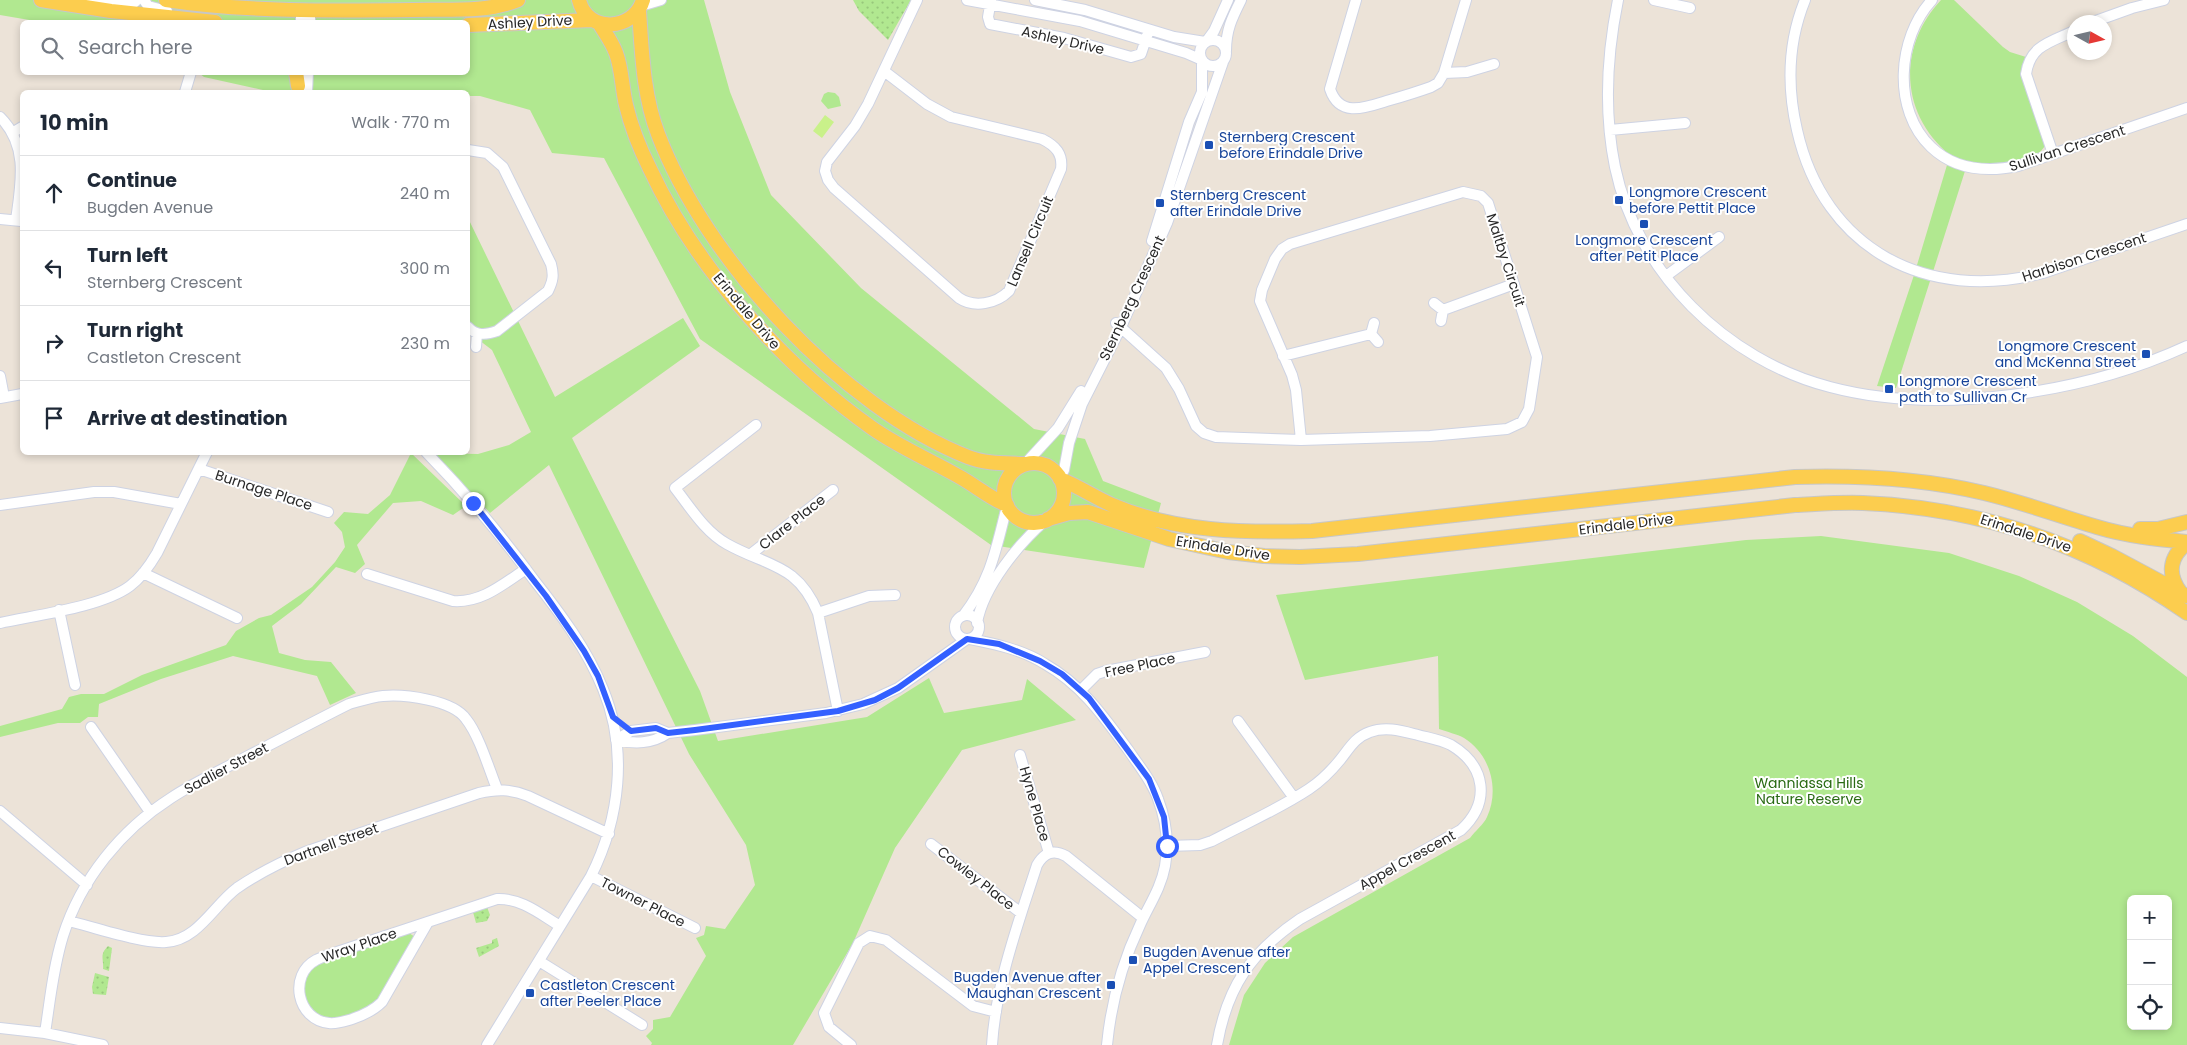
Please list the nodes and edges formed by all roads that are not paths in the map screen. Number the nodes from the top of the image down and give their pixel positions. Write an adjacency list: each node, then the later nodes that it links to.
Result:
1 (42, 0): 26 (main road)
2 (77, 0): 3 (street)
3 (138, 0)
4 (144, 0): 27 (street)
5 (171, 0): 25 (main road, Ashley Drive)
6 (518, 0): 25 (main road, Ashley Drive)
7 (579, 0): 28 (main road, Erindale Drive)
8 (661, 0): 22 (street)
9 (917, 0): 37 (street, Lansell Circuit)
10 (967, 0): 21 (street, Ashley Drive)
11 (1035, 0): 31 (street, Ashley Drive)
12 (1228, 0): 32 (street)
13 (1241, 0): 33 (street)
14 (1356, 0): 38 (street)
15 (1466, 0): 38 (street)
16 (1618, 0): 45 (street)
17 (1654, 0): 23 (street)
18 (1805, 0): 53 (street, Harbison Crescent)
19 (1932, 0): 49 (street, Sullivan Crescent)
20 (2164, 0): 24 (street)
21 (991, 2): 31 (street, Ashley Drive); 31 (street, Ashley Drive)
22 (641, 6): 28 (main road, Ashley Drive); 77 (main road, Erindale Drive)
23 (1690, 8)
24 (2112, 15)
25 (306, 16)
26 (198, 20)
27 (214, 20)
28 (595, 22): 29 (main road, Ashley Drive); 84 (main road, Erindale Drive)
29 (470, 25)
30 (2067, 34): 49 (street)
31 (1148, 35): 32 (street, Ashley Drive); 34 (street, Ashley Drive)
32 (1206, 42): 33 (street); 34 (street)
33 (1226, 50): 35 (street)
34 (1202, 60): 35 (street); 55 (street, Sternberg Crescent)
35 (1223, 62): 55 (street, Sternberg Crescent)
36 (1494, 64): 38 (street)
37 (884, 71): 37 (street, Lansell Circuit)
38 (1444, 73)
39 (190, 75): 40 (street)
40 (186, 90)
41 (2187, 108): 49 (street, Sullivan Crescent)
42 (0, 117): 46 (street)
43 (1685, 123): 45 (street)
44 (20, 128): 46 (street)
45 (1610, 130): 56 (street)
46 (12, 133): 48 (street)
47 (470, 150): 64 (street)
48 (20, 153)
49 (2053, 154)
50 (20, 204): 52 (street)
51 (0, 219): 52 (street)
52 (19, 220)
53 (2187, 224)
54 (1719, 237): 56 (street)
55 (1149, 256): 62 (street, Sternberg Crescent)
56 (1666, 276): 67 (street)
57 (1514, 284): 59 (street); 69 (street, Maltby Circuit); 74 (street, Maltby Circuit)
58 (1434, 303): 59 (street)
59 (1443, 310): 60 (street)
60 (1441, 321)
61 (1374, 323): 65 (street)
62 (1118, 325): 74 (street, Maltby Circuit); 77 (street, Sternberg Crescent); 79 (street, Sternberg Crescent)
63 (470, 329): 64 (street)
64 (477, 334): 68 (street)
65 (1371, 334): 66 (street); 69 (street)
66 (1378, 342)
67 (2187, 346)
68 (476, 347)
69 (1283, 356): 74 (street, Maltby Circuit)
70 (0, 376): 72 (street)
71 (20, 394): 72 (street)
72 (2, 397)
73 (756, 425): 90 (street)
74 (1301, 440)
75 (206, 455): 78 (street)
76 (429, 455): 91 (street)
77 (1025, 464): 79 (main road); 84 (main road)
78 (199, 469): 81 (street); 85 (street, Burnage Place)
79 (1060, 478): 86 (main road, Erindale Drive); 87 (main road)
80 (833, 490): 90 (street, Clare Place)
81 (182, 504): 82 (street); 92 (street)
82 (0, 505)
83 (1795, 505): 87 (main road, Erindale Drive); 94 (main road); 98 (main road, Erindale Drive)
84 (1007, 506): 87 (main road); 99 (street)
85 (328, 512)
86 (2065, 517): 88 (main road); 89 (main road, Erindale Drive)
87 (1047, 519): 102 (street)
88 (2187, 522)
89 (2187, 542): 94 (main road)
90 (751, 554): 97 (street)
91 (526, 569): 93 (street); 111 (street)
92 (143, 573): 96 (street); 100 (street)
93 (367, 574)
94 (2184, 594)
95 (895, 596): 97 (street)
96 (59, 610): 101 (street); 108 (street)
97 (818, 613): 110 (street)
98 (2187, 613)
99 (963, 616): 102 (street); 103 (street)
100 (237, 618)
101 (0, 623)
102 (978, 624): 104 (street); 105 (street)
103 (955, 631): 104 (street); 107 (street)
104 (969, 639): 105 (street); 107 (street)
105 (999, 644): 109 (street)
106 (1204, 652): 109 (street, Free Place)
107 (944, 656): 110 (street)
108 (76, 685)
109 (1081, 690): 126 (street)
110 (838, 711): 115 (street)
111 (613, 717): 114 (street); 116 (street)
112 (1238, 721): 121 (street)
113 (91, 727): 123 (street)
114 (631, 731): 115 (street); 116 (street)
115 (668, 733): 117 (street)
116 (616, 740): 117 (street); 119 (street)
117 (633, 744): 119 (street)
118 (1020, 755): 127 (street, Hyne Place)
119 (618, 765): 124 (street)
120 (497, 789): 123 (street, Sadlier Street); 124 (street, Dartnell Street); 132 (street, Dartnell Street)
121 (1294, 798): 126 (street, Appel Crescent); 146 (street, Appel Crescent)
122 (0, 810): 129 (street)
123 (150, 812): 129 (street, Sadlier Street)
124 (609, 834): 128 (street)
125 (931, 844): 130 (street, Cowley Place)
126 (1167, 846): 131 (street)
127 (1049, 852): 130 (street); 131 (street)
128 (591, 876): 134 (street); 135 (street, Towner Place)
129 (87, 885): 132 (street, Sadlier Street)
130 (1021, 913): 137 (street)
131 (1143, 918): 145 (street)
132 (69, 920): 140 (street, Sadlier Street)
133 (428, 922): 133 (street, Wray Place); 134 (street, Wray Place)
134 (560, 926): 136 (street)
135 (695, 928)
136 (539, 961): 138 (street); 142 (street)
137 (996, 1012): 143 (street); 144 (street)
138 (642, 1024)
139 (0, 1028): 140 (street)
140 (45, 1033): 141 (street)
141 (102, 1045)
142 (487, 1045)
143 (851, 1045)
144 (992, 1045)
145 (1107, 1045)
146 (1217, 1045)

